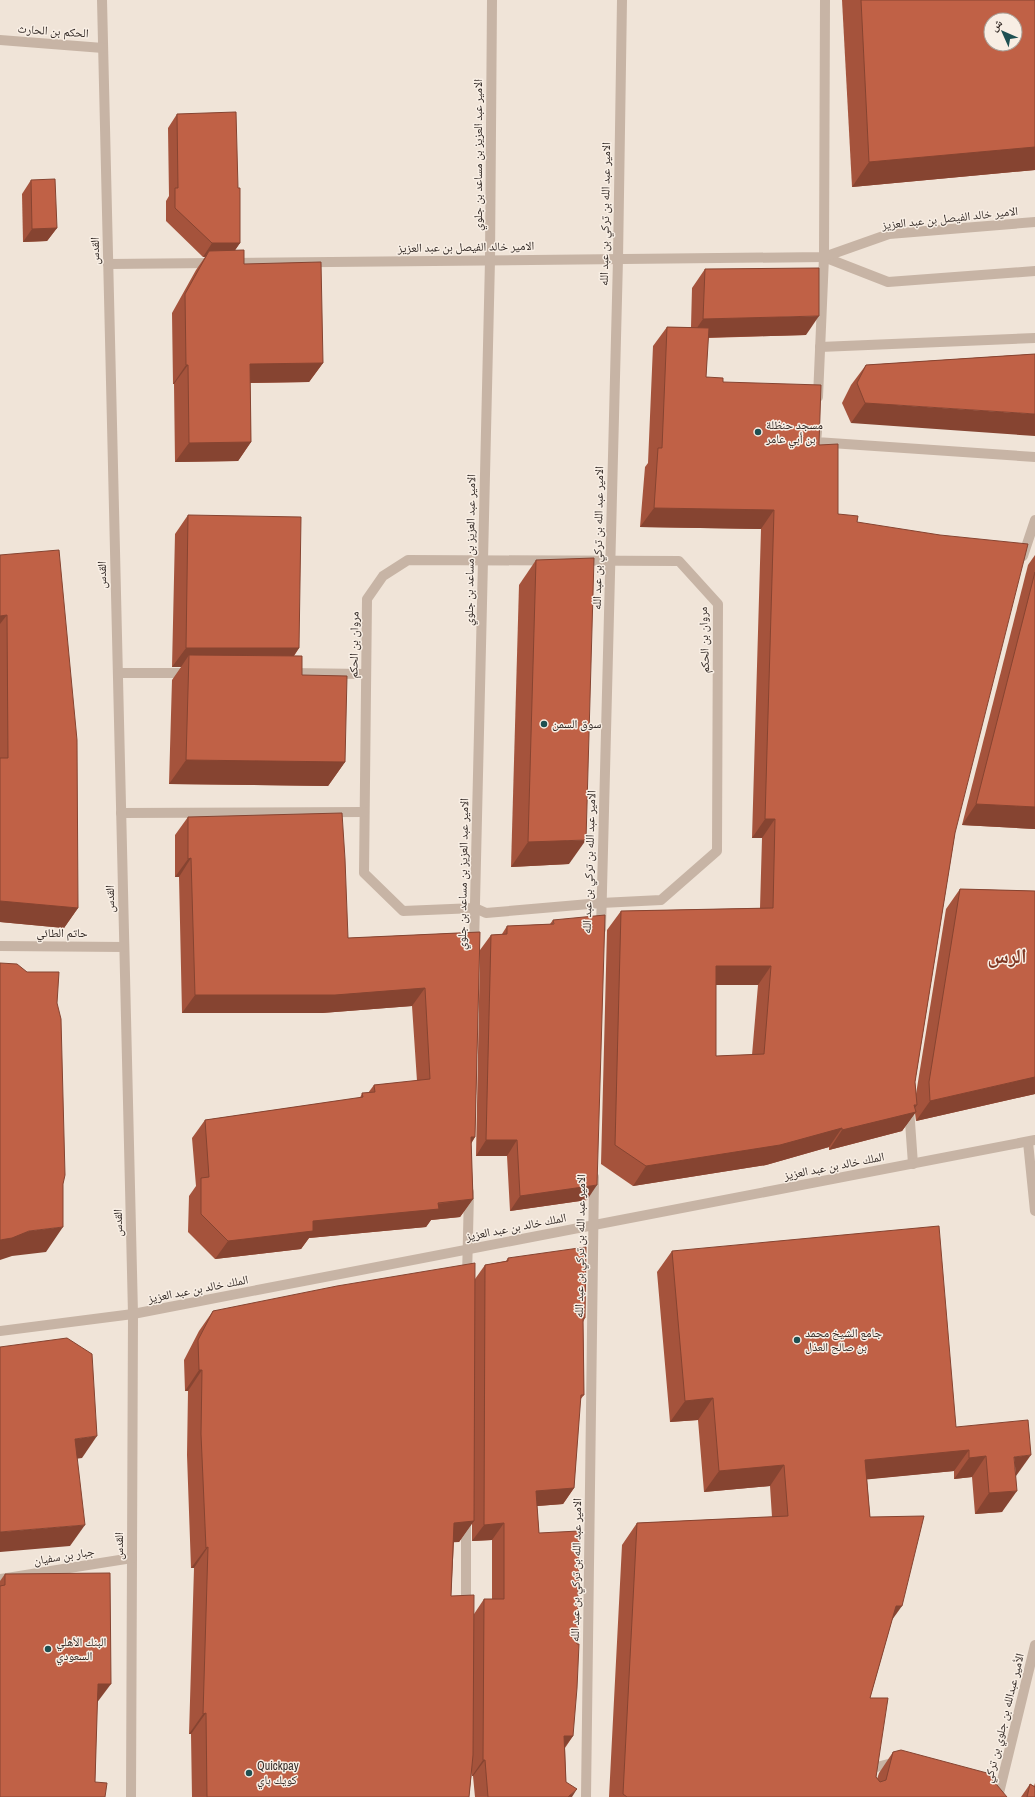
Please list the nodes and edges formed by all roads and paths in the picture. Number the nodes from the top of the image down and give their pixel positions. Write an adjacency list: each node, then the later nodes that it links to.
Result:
1 (102, 0): 6 (street, القدس)
2 (492, 0): 10 (street, الامير عبد العزيز بن مساعد بن جلوي)
3 (622, 0): 9 (street, الامير عبد الله بن تركي بن عبد الله)
4 (825, 0): 8 (street)
5 (0, 40): 6 (street, الحكم بن الحارث)
6 (103, 48): 11 (street, القدس)
7 (1035, 222): 8 (street, الامير خالد الفيصل بن عبد العزيز)
8 (824, 257): 9 (street, الامير خالد الفيصل بن عبد العزيز); 12 (street, الامير خالد الفيصل بن عبد العزيز); 14 (street)
9 (618, 259): 10 (street, الامير خالد الفيصل بن عبد العزيز); 18 (street, الامير عبد الله بن تركي بن عبد الله)
10 (490, 260): 11 (street, الامير خالد الفيصل بن عبد العزيز); 17 (street, الامير عبد العزيز بن مساعد بن جلوي)
11 (108, 264): 20 (street, القدس)
12 (1035, 271)
13 (1035, 338): 14 (street)
14 (820, 347): 15 (street)
15 (1035, 457)
16 (1035, 520): 19 (street)
17 (483, 560): 18 (street, مروان بن الحكم); 23 (street, مروان بن الحكم); 27 (street, الامير عبد العزيز بن مساعد بن جلوي)
18 (610, 560): 26 (street, الامير عبد الله بن تركي بن عبد الله); 26 (street, مروان بن الحكم)
19 (1020, 569)
20 (118, 673): 21 (street); 25 (street, القدس)
21 (203, 673)
22 (281, 673): 23 (street)
23 (366, 674): 24 (street, مروان بن الحكم)
24 (364, 812): 25 (street); 27 (street, مروان بن الحكم)
25 (121, 813): 30 (street, القدس)
26 (601, 902): 27 (street, مروان بن الحكم); 28 (street, الامير عبد الله بن تركي بن عبد الله)
27 (475, 908): 31 (street, الامير عبد العزيز بن مساعد بن جلوي)
28 (600, 942)
29 (0, 946): 30 (street, حاتم الطائي)
30 (124, 947): 41 (street, القدس)
31 (474, 956)
32 (909, 1094): 34 (street)
33 (1032, 1141): 34 (street, الملك خالد بن عبد العزيز); 37 (street)
34 (913, 1164): 38 (street, الملك خالد بن عبد العزيز)
35 (595, 1170): 38 (street, الامير عبد الله بن تركي بن عبد الله)
36 (469, 1178): 39 (street)
37 (1035, 1211)
38 (593, 1226): 39 (street, الملك خالد بن عبد العزيز); 51 (street, الامير عبد الله بن تركي بن عبد الله)
39 (467, 1250): 40 (street); 41 (street, الملك خالد بن عبد العزيز)
40 (467, 1290)
41 (133, 1314): 42 (street, الملك خالد بن عبد العزيز); 44 (street, القدس)
42 (0, 1331)
43 (466, 1512): 46 (street)
44 (132, 1558): 45 (street, جبار بن سفيان); 50 (street, القدس)
45 (0, 1579)
46 (466, 1615)
47 (1035, 1645): 49 (street, الأمير عبدالله بن جلوي بن تركي)
48 (903, 1760): 52 (street)
49 (999, 1795)
50 (131, 1797)
51 (586, 1797)
52 (867, 1797)

